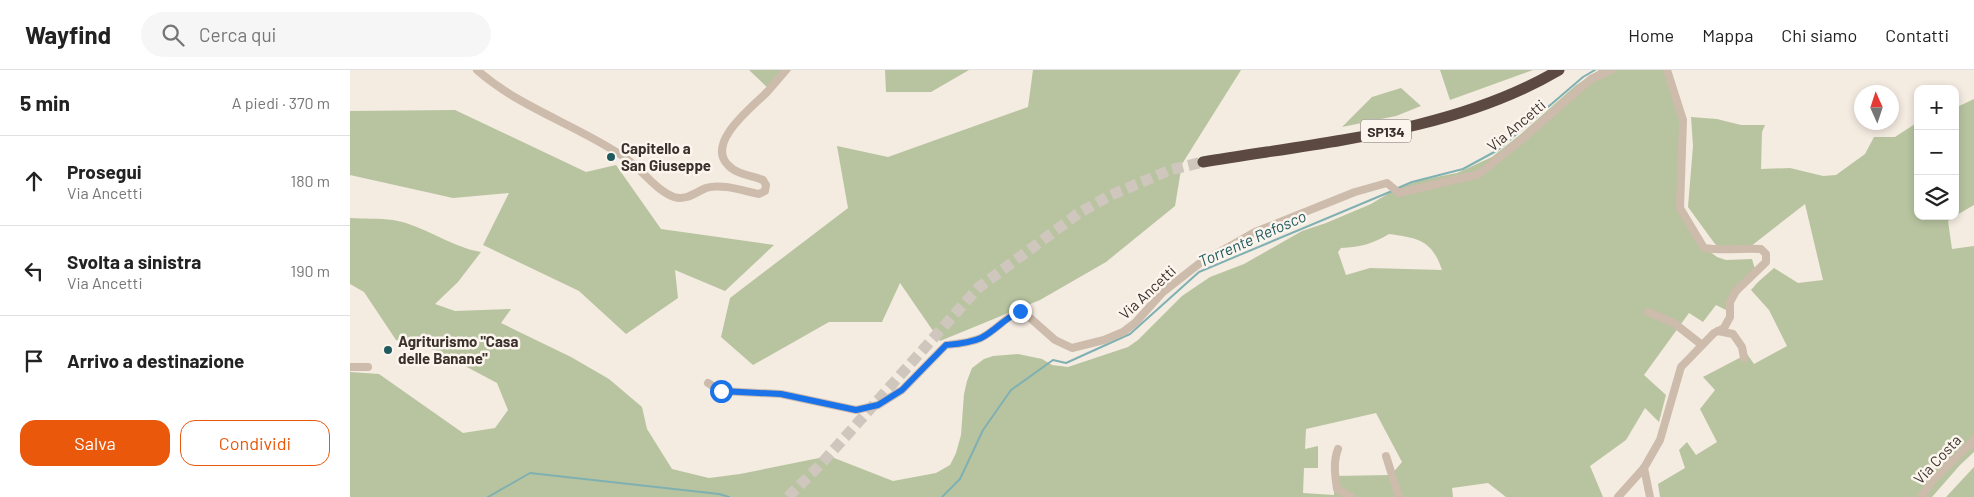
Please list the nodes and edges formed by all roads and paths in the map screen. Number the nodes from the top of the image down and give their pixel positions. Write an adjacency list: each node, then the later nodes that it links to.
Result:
1 (477, 70): 2 (street)
2 (786, 70)
3 (1560, 70): 6 (highway, SP134)
4 (1611, 70): 13 (street, Via Ancetti)
5 (1667, 70): 8 (street)
6 (1203, 162)
7 (1648, 312): 9 (street)
8 (1718, 331): 9 (street); 10 (street)
9 (1702, 345): 17 (street)
10 (1744, 358)
11 (350, 367): 12 (street)
12 (368, 367)
13 (708, 383)
14 (1974, 440): 22 (street, Via Costa)
15 (1338, 449): 18 (street)
16 (1386, 456): 19 (street)
17 (1644, 468): 20 (street); 21 (street)
18 (1350, 497)
19 (1399, 497)
20 (1618, 497)
21 (1650, 497)
22 (1921, 497)

